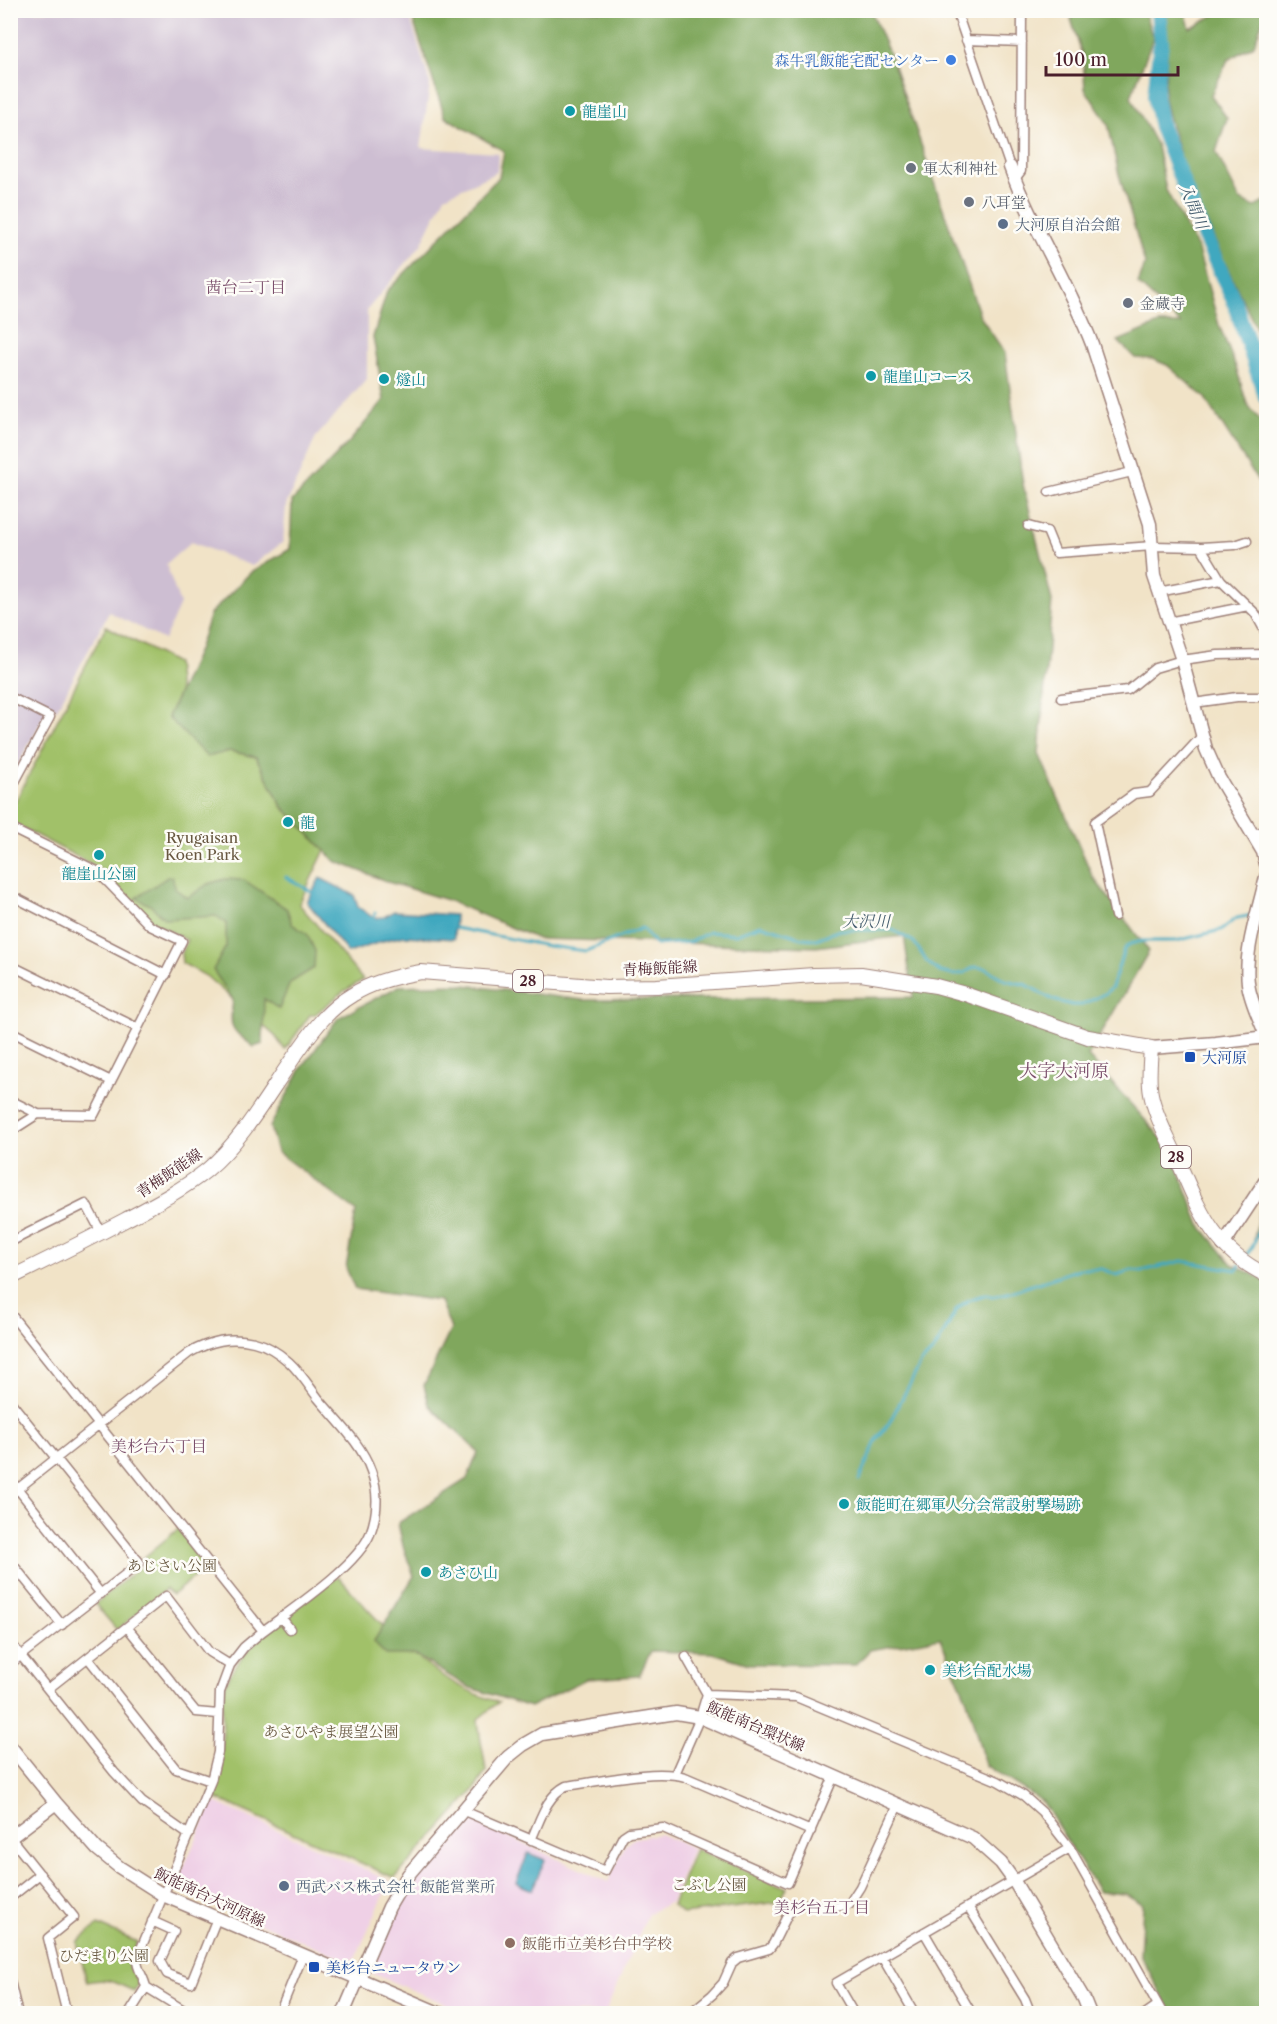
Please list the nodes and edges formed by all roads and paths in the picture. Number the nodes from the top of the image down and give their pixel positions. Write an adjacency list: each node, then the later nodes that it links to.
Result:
1 (956, 10): 3 (street)
2 (1022, 10): 4 (street)
3 (966, 40): 4 (street); 5 (street)
4 (1022, 42): 6 (street)
5 (1010, 167): 6 (street)
6 (1014, 180): 7 (street)
7 (1132, 472): 8 (street); 11 (street)
8 (1049, 492)
9 (1028, 526): 11 (street)
10 (1247, 541): 12 (street)
11 (1152, 546): 12 (street); 14 (street)
12 (1201, 547): 13 (street)
13 (1221, 580): 14 (street); 15 (street)
14 (1158, 592): 16 (street)
15 (1248, 606): 16 (street); 17 (street)
16 (1168, 622): 19 (street)
17 (1266, 633)
18 (1266, 654): 19 (street)
19 (1182, 660): 22 (street); 23 (street)
20 (10, 697): 25 (street)
21 (1266, 697): 23 (street)
22 (1061, 698)
23 (1194, 704): 24 (street)
24 (1202, 736): 28 (street); 32 (street)
25 (10, 791)
26 (10, 828): 34 (street)
27 (1266, 831): 28 (street)
28 (1252, 834): 29 (street)
29 (1266, 864)
30 (1266, 877): 37 (street)
31 (10, 895): 34 (street)
32 (1115, 916)
33 (10, 965): 35 (street)
34 (166, 975): 35 (street)
35 (138, 1028): 39 (street)
36 (10, 1031): 39 (street)
37 (1266, 1036): 38 (street)
38 (1151, 1048): 44 (main road, 青梅飯能線 / 28); 46 (main road, 28)
39 (111, 1081): 41 (street)
40 (10, 1100): 41 (street)
41 (38, 1114): 42 (street)
42 (10, 1132)
43 (1266, 1180): 46 (street)
44 (101, 1232): 45 (street); 48 (main road, 青梅飯能線 / 28)
45 (10, 1242)
46 (1228, 1249): 47 (main road, 28)
47 (1266, 1275)
48 (10, 1278)
49 (10, 1318): 51 (street)
50 (10, 1401): 52 (street)
51 (99, 1424): 52 (street); 58 (street); 62 (street)
52 (56, 1458): 54 (street); 57 (street)
53 (10, 1479): 54 (street)
54 (18, 1488): 55 (street); 57 (street)
55 (10, 1494)
56 (10, 1561): 59 (street)
57 (101, 1593): 59 (street)
58 (281, 1617): 61 (street); 62 (street)
59 (62, 1625): 64 (street)
60 (127, 1627): 66 (street); 68 (street); 71 (street)
61 (290, 1629)
62 (262, 1631): 68 (street)
63 (10, 1642): 64 (street)
64 (21, 1656): 67 (street); 69 (street)
65 (686, 1657): 70 (street)
66 (88, 1658): 69 (street); 76 (street)
67 (10, 1664)
68 (230, 1665): 71 (street)
69 (48, 1689): 81 (street)
70 (707, 1694): 72 (street); 84 (street)
71 (218, 1714): 76 (street)
72 (700, 1717): 74 (street); 75 (street, 飯能南台環状線); 79 (street, 飯能南台環状線)
73 (10, 1746): 77 (street, 飯能南台大河原線)
74 (675, 1774): 80 (street); 83 (street)
75 (834, 1776): 78 (street, 飯能南台環状線); 80 (street)
76 (211, 1781): 81 (street)
77 (56, 1803): 82 (street); 87 (street, 飯能南台大河原線)
78 (898, 1805): 86 (street, 飯能南台環状線); 107 (street)
79 (464, 1811): 83 (street); 95 (street, 飯能南台環状線)
80 (811, 1831): 83 (street)
81 (189, 1835): 87 (street)
82 (11, 1837): 85 (street)
83 (531, 1840)
84 (1070, 1848): 86 (street); 99 (street)
85 (40, 1874): 88 (street); 101 (street)
86 (1014, 1881): 89 (street); 112 (street, 飯能南台環状線)
87 (163, 1895): 90 (street, 飯能南台大河原線); 91 (street)
88 (10, 1898)
89 (969, 1908): 92 (street); 111 (street)
90 (217, 1918): 91 (street); 93 (street, 飯能南台大河原線)
91 (152, 1921): 97 (street)
92 (924, 1932): 94 (street); 110 (street)
93 (303, 1955): 95 (street, 飯能南台大河原線); 104 (street)
94 (882, 1957): 108 (street); 109 (street)
95 (359, 1979): 105 (street, 飯能南台環状線); 106 (street, 飯能南台大河原線)
96 (10, 1981): 98 (street)
97 (146, 1986): 102 (street); 103 (street)
98 (12, 1997): 100 (street)
99 (1161, 2009): 113 (street)
100 (18, 2013)
101 (67, 2013)
102 (129, 2013)
103 (190, 2013)
104 (279, 2013)
105 (343, 2013)
106 (441, 2013)
107 (689, 2013)
108 (854, 2013)
109 (915, 2013)
110 (972, 2013)
111 (1031, 2013)
112 (1090, 2013)
113 (1145, 2013)

